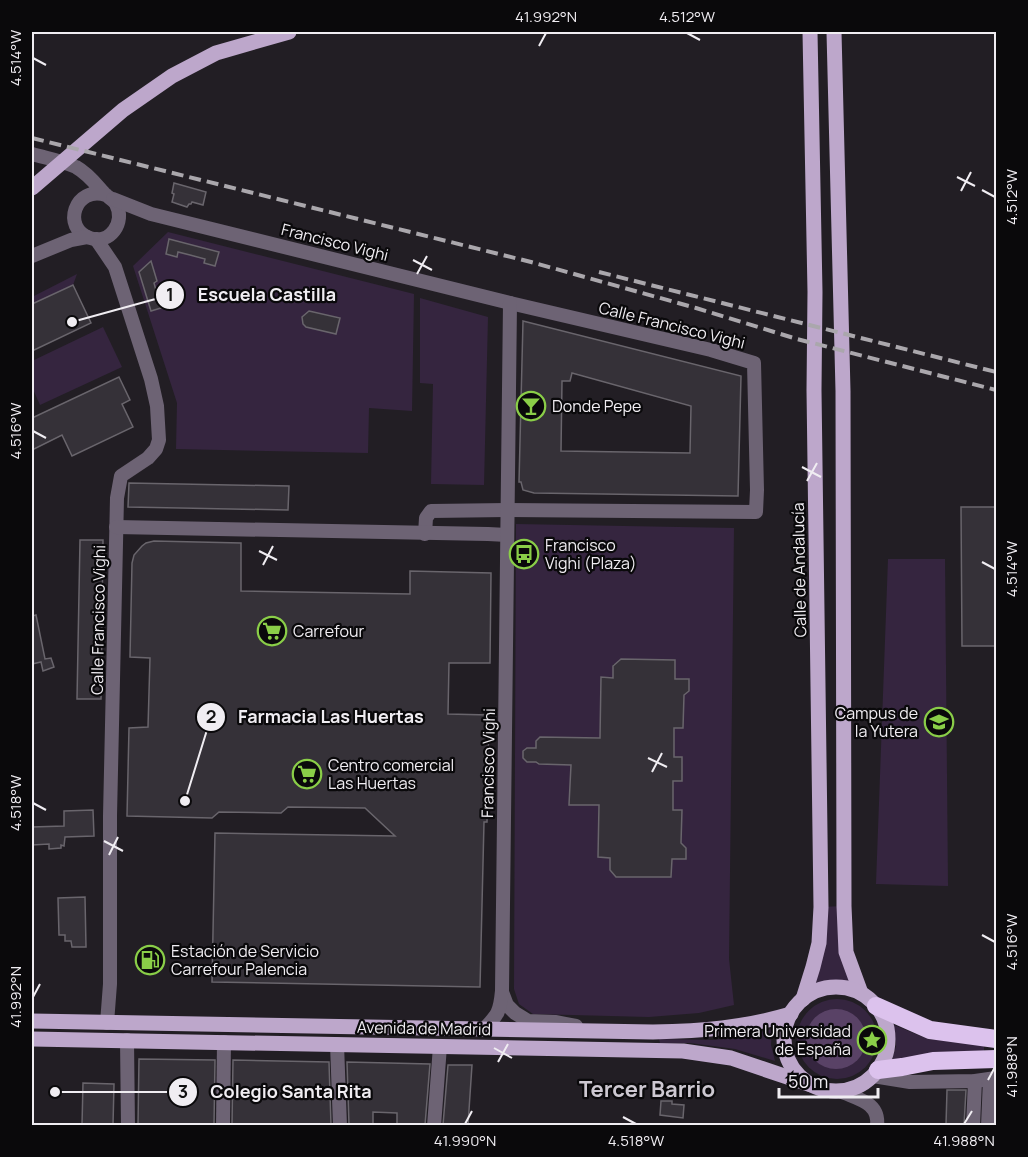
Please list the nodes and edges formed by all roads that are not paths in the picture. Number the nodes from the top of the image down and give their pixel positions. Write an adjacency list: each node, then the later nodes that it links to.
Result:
1 (290, 32): 6 (main road)
2 (810, 32): 21 (main road, Calle de Andalucía)
3 (834, 32): 20 (main road)
4 (32, 154): 5 (street)
5 (76, 167): 7 (street); 8 (street)
6 (33, 186)
7 (109, 197): 8 (street); 9 (street, Francisco Vighi); 10 (street)
8 (79, 201): 11 (street)
9 (151, 214): 10 (street, Francisco Vighi); 14 (street, Francisco Vighi)
10 (117, 227): 11 (street); 13 (street)
11 (92, 238): 12 (street); 13 (street)
12 (32, 256)
13 (115, 267): 16 (street)
14 (510, 303): 15 (street); 15 (street, Calle Francisco Vighi)
15 (507, 510): 17 (street, Calle Francisco Vighi); 18 (street)
16 (116, 527): 17 (street, Calle Francisco Vighi); 25 (street, Calle Francisco Vighi)
17 (425, 534): 18 (street, Calle Francisco Vighi)
18 (507, 535): 19 (street, Francisco Vighi)
19 (502, 991): 26 (street, Francisco Vighi); 27 (street)
20 (861, 993): 21 (main road); 22 (main road)
21 (803, 999): 23 (main road)
22 (876, 1006): 29 (highway); 35 (main road)
23 (790, 1014): 27 (main road, Avenida de Madrid); 38 (main road)
24 (32, 1022): 25 (main road, Avenida de Madrid)
25 (107, 1023): 26 (main road, Avenida de Madrid)
26 (483, 1030): 27 (main road, Avenida de Madrid)
27 (608, 1031)
28 (32, 1038): 30 (main road, Avenida de Madrid)
29 (996, 1039)
30 (127, 1040): 31 (main road, Avenida de Madrid); 40 (street)
31 (224, 1042): 32 (main road, Avenida de Madrid); 41 (street)
32 (338, 1044): 33 (main road, Avenida de Madrid); 42 (street)
33 (440, 1046): 38 (main road, Avenida de Madrid); 43 (street)
34 (996, 1059): 35 (highway)
35 (875, 1073): 37 (street); 39 (main road)
36 (993, 1078): 37 (street); 46 (street)
37 (975, 1081): 45 (street)
38 (811, 1085): 39 (main road)
39 (840, 1091): 44 (street)
40 (128, 1125)
41 (223, 1125)
42 (340, 1125)
43 (434, 1125)
44 (878, 1125)
45 (973, 1125)
46 (988, 1125)

